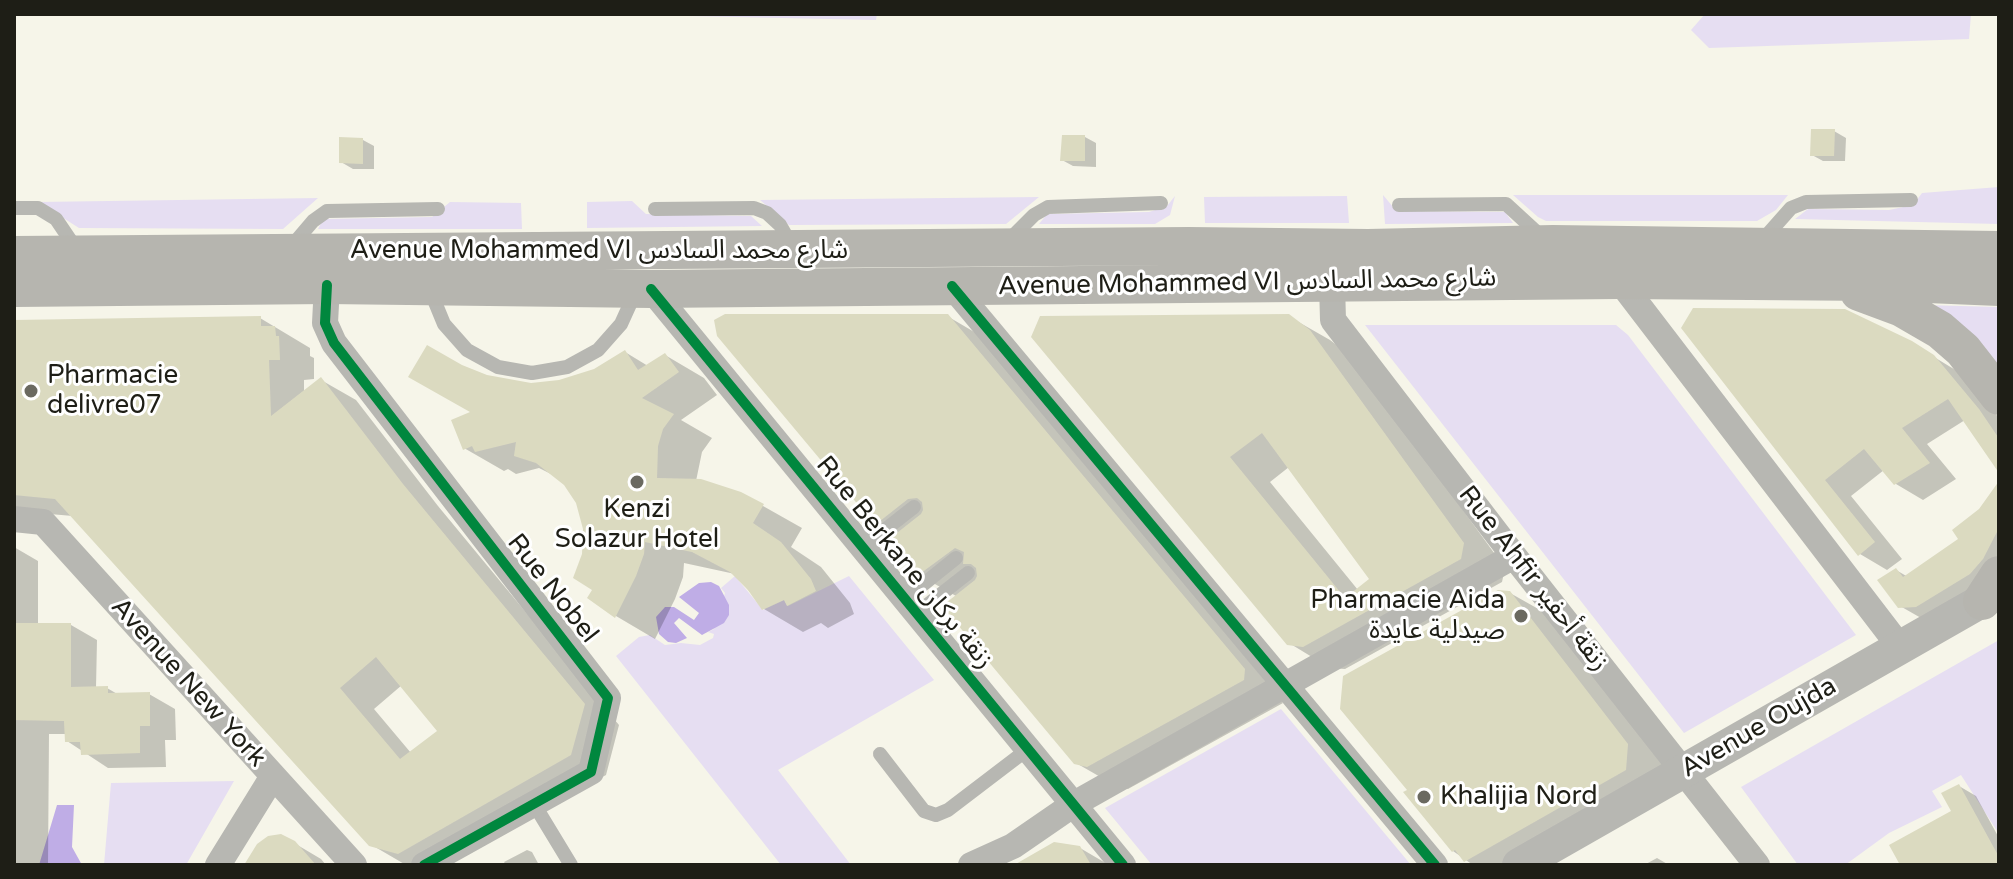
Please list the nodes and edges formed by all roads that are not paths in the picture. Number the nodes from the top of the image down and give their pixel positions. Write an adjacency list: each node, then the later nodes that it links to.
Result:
1 (1911, 200): 9 (lane)
2 (1161, 203): 8 (lane)
3 (1399, 205): 7 (lane)
4 (14, 208): 13 (lane)
5 (438, 209): 12 (lane)
6 (655, 209): 10 (lane)
7 (1549, 244): 8 (main road, Avenue Mohammed VI شارع محمد السادس); 9 (main road, Avenue Mohammed VI شارع محمد السادس)
8 (1001, 248): 10 (main road, Avenue Mohammed VI شارع محمد السادس)
9 (1756, 248): 11 (main road, Avenue Mohammed VI شارع محمد السادس)
10 (795, 249): 12 (main road, Avenue Mohammed VI شارع محمد السادس)
11 (1999, 250)
12 (287, 253): 13 (main road, Avenue Mohammed VI شارع محمد السادس)
13 (80, 254): 14 (main road, Avenue Mohammed VI شارع محمد السادس)
14 (14, 255)
15 (1619, 280): 16 (main road, Avenue Mohammed VI شارع محمد السادس); 17 (main road, Avenue Mohammed VI شارع محمد السادس); 33 (street)
16 (1830, 283): 21 (main road, Avenue Mohammed VI شارع محمد السادس); 24 (main road)
17 (1332, 284): 20 (main road, Avenue Mohammed VI شارع محمد السادس); 28 (street, Rue Ahfir زنقة أحفير)
18 (327, 285): 19 (main road, Avenue Mohammed VI شارع محمد السادس); 22 (main road, Avenue Mohammed VI شارع محمد السادس); 39 (street, Rue Nobel)
19 (429, 286): 23 (main road, Avenue Mohammed VI شارع محمد السادس); 23 (lane)
20 (952, 286): 23 (main road, Avenue Mohammed VI شارع محمد السادس); 34 (street)
21 (1999, 287)
22 (14, 288)
23 (644, 289): 27 (street, Rue Berkane زنقة بركان)
24 (1999, 396)
25 (914, 507): 27 (lane)
26 (14, 519): 38 (street, Avenue New York)
27 (863, 547): 32 (street, Rue Berkane زنقة بركان)
28 (1514, 556): 34 (street); 37 (street, Rue Ahfir زنقة أحفير)
29 (956, 558): 32 (lane)
30 (968, 573): 32 (lane)
31 (1993, 589): 33 (street, Avenue Oujda)
32 (911, 606): 35 (street, Rue Berkane زنقة بركان)
33 (1900, 647): 37 (street, Avenue Oujda)
34 (1286, 685): 40 (street); 47 (street)
35 (1028, 749): 36 (lane); 40 (street, Rue Berkane زنقة بركان)
36 (880, 754)
37 (1683, 771): 48 (street, Avenue Oujda); 49 (street, Rue Ahfir زنقة أحفير)
38 (273, 776): 41 (street); 42 (street, Avenue New York)
39 (534, 804): 43 (street, Rue Nobel); 44 (lane)
40 (1074, 804): 45 (street); 46 (street, Rue Berkane زنقة بركان)
41 (218, 865)
42 (354, 865)
43 (424, 865)
44 (571, 865)
45 (971, 865)
46 (1123, 865)
47 (1435, 865)
48 (1519, 865)
49 (1757, 865)

